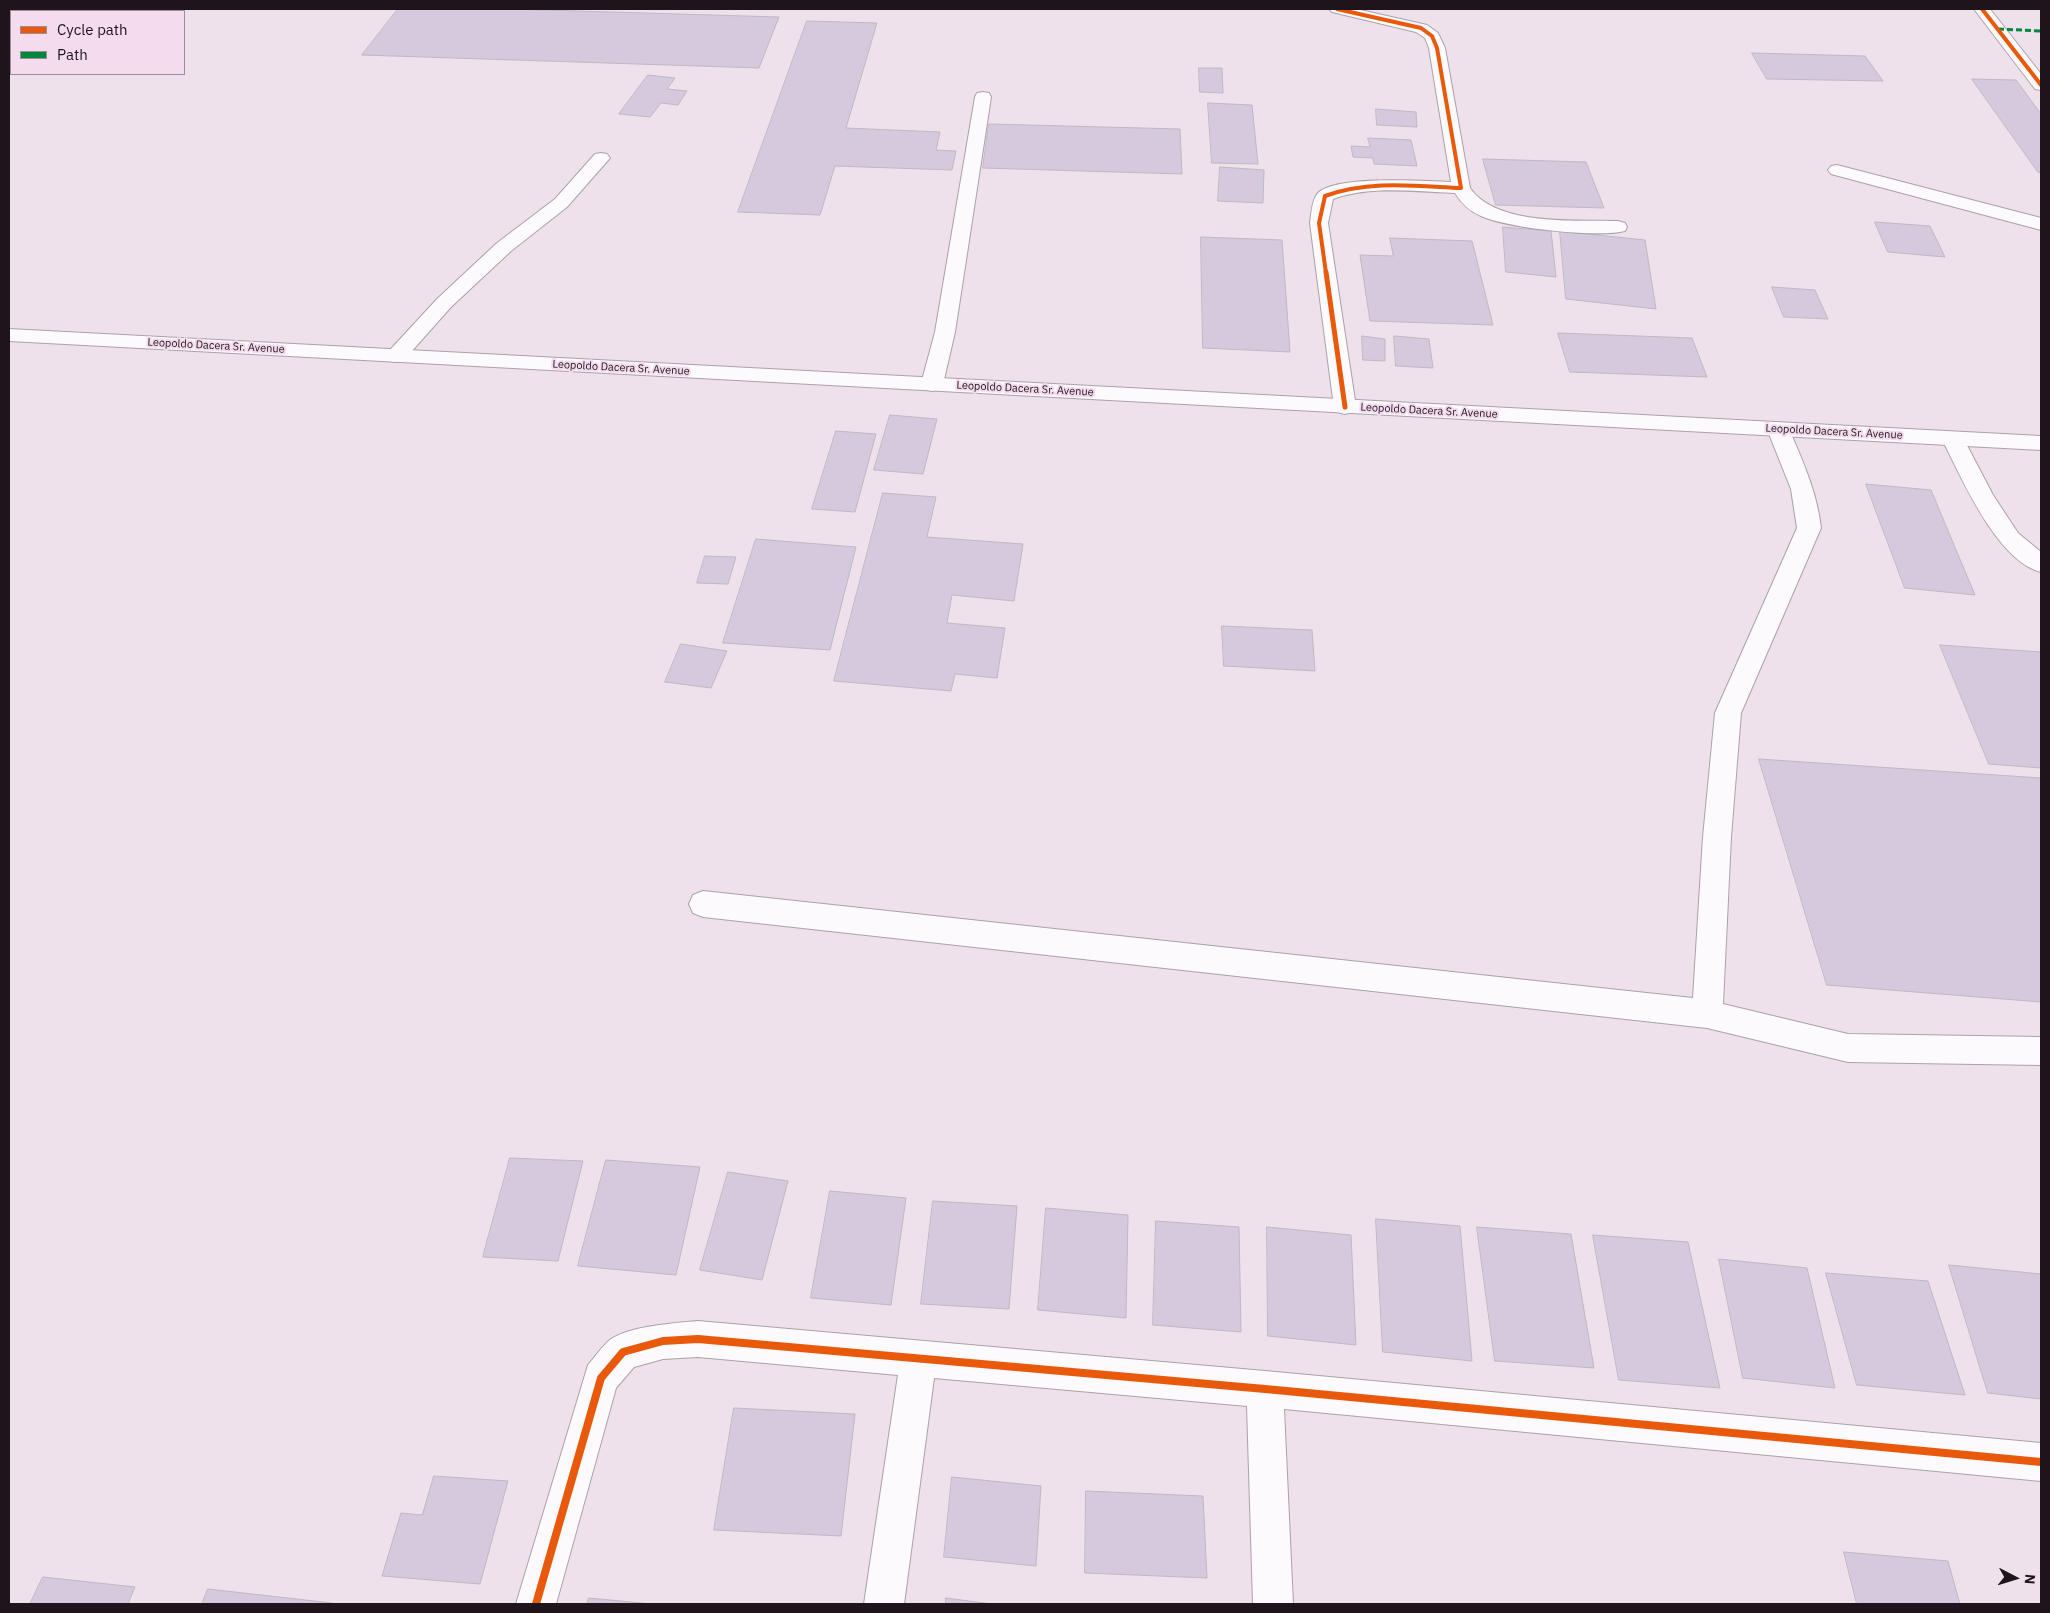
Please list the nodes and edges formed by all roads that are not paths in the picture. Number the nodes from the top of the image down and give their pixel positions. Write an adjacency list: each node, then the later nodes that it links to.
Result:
1 (1337, 9): 7 (street)
2 (1982, 9): 3 (street)
3 (2041, 85)
4 (983, 97): 12 (street)
5 (601, 158): 11 (street)
6 (1837, 170): 8 (street)
7 (1460, 188): 9 (street); 13 (street)
8 (2041, 224)
9 (1618, 228)
10 (9, 335): 11 (street, Leopoldo Dacera Sr. Avenue)
11 (396, 356): 12 (street, Leopoldo Dacera Sr. Avenue)
12 (932, 384): 13 (street, Leopoldo Dacera Sr. Avenue)
13 (1345, 406): 14 (street, Leopoldo Dacera Sr. Avenue)
14 (1778, 429): 15 (street, Leopoldo Dacera Sr. Avenue); 19 (street)
15 (1953, 438): 16 (street, Leopoldo Dacera Sr. Avenue); 17 (street)
16 (2041, 443)
17 (2041, 564)
18 (703, 904): 19 (street)
19 (1707, 1014): 20 (street)
20 (2041, 1051)
21 (918, 1360): 22 (street); 24 (street); 25 (street)
22 (1265, 1389): 23 (street); 26 (street)
23 (2041, 1462)
24 (536, 1604)
25 (884, 1604)
26 (1273, 1604)

